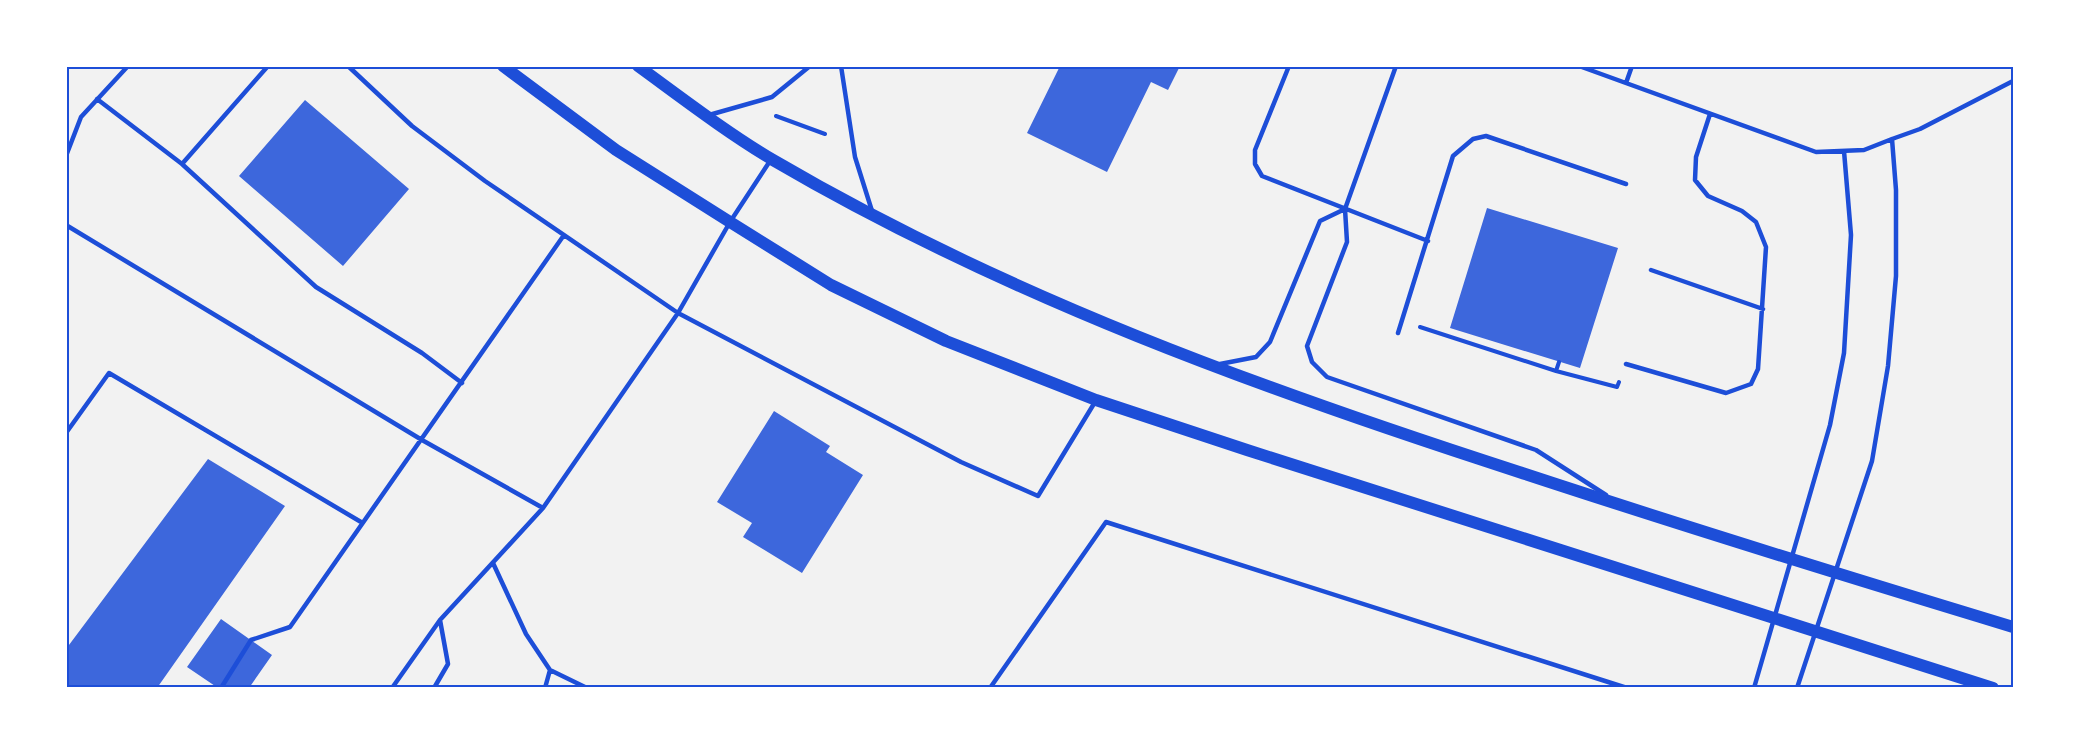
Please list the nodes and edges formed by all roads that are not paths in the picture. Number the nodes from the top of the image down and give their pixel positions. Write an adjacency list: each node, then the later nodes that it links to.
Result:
1 (128, 66): 14 (lane)
2 (268, 66): 21 (lane)
3 (348, 66): 27 (lane)
4 (503, 66): 25 (main road)
5 (638, 66): 16 (main road)
6 (810, 66): 16 (lane)
7 (841, 66): 24 (lane)
8 (1288, 66): 23 (lane)
9 (1396, 66): 23 (lane)
10 (1579, 66): 13 (lane)
11 (1632, 66): 13 (lane)
12 (2013, 81): 17 (lane)
13 (1626, 83): 15 (lane)
14 (97, 99): 19 (lane); 21 (lane)
15 (1710, 114): 18 (lane); 30 (lane)
16 (707, 115): 20 (main road)
17 (1892, 139): 18 (lane); 44 (lane)
18 (1844, 151): 42 (lane)
19 (66, 156)
20 (771, 159): 24 (main road); 25 (lane)
21 (182, 164): 35 (lane)
22 (1626, 184): 28 (lane)
23 (1345, 209): 28 (lane); 34 (lane); 39 (lane)
24 (873, 214): 34 (main road)
25 (730, 222): 31 (lane); 36 (main road)
26 (66, 225): 38 (lane)
27 (564, 236): 31 (lane); 35 (lane)
28 (1428, 241): 32 (lane)
29 (1651, 270): 30 (lane)
30 (1763, 309): 33 (lane)
31 (678, 312): 36 (lane); 40 (lane)
32 (1398, 333)
33 (1626, 364)
34 (1209, 366): 39 (main road)
35 (462, 383): 38 (lane)
36 (1096, 400): 45 (main road)
37 (66, 433): 41 (lane)
38 (422, 440): 40 (lane); 41 (lane)
39 (1622, 506): 42 (main road)
40 (543, 508): 43 (lane)
41 (361, 522): 50 (lane)
42 (1791, 559): 44 (main road); 45 (lane)
43 (493, 563): 46 (lane); 49 (lane)
44 (1835, 573): 47 (main road); 48 (lane)
45 (1774, 618): 48 (main road); 57 (lane)
46 (440, 620): 51 (lane); 52 (lane)
47 (2013, 627)
48 (1815, 631): 58 (lane); 59 (main road)
49 (550, 670): 53 (lane); 54 (lane)
50 (221, 688)
51 (392, 688)
52 (434, 688)
53 (544, 688)
54 (587, 688)
55 (990, 688): 56 (lane)
56 (1627, 688)
57 (1754, 688)
58 (1797, 688)
59 (1993, 688)

